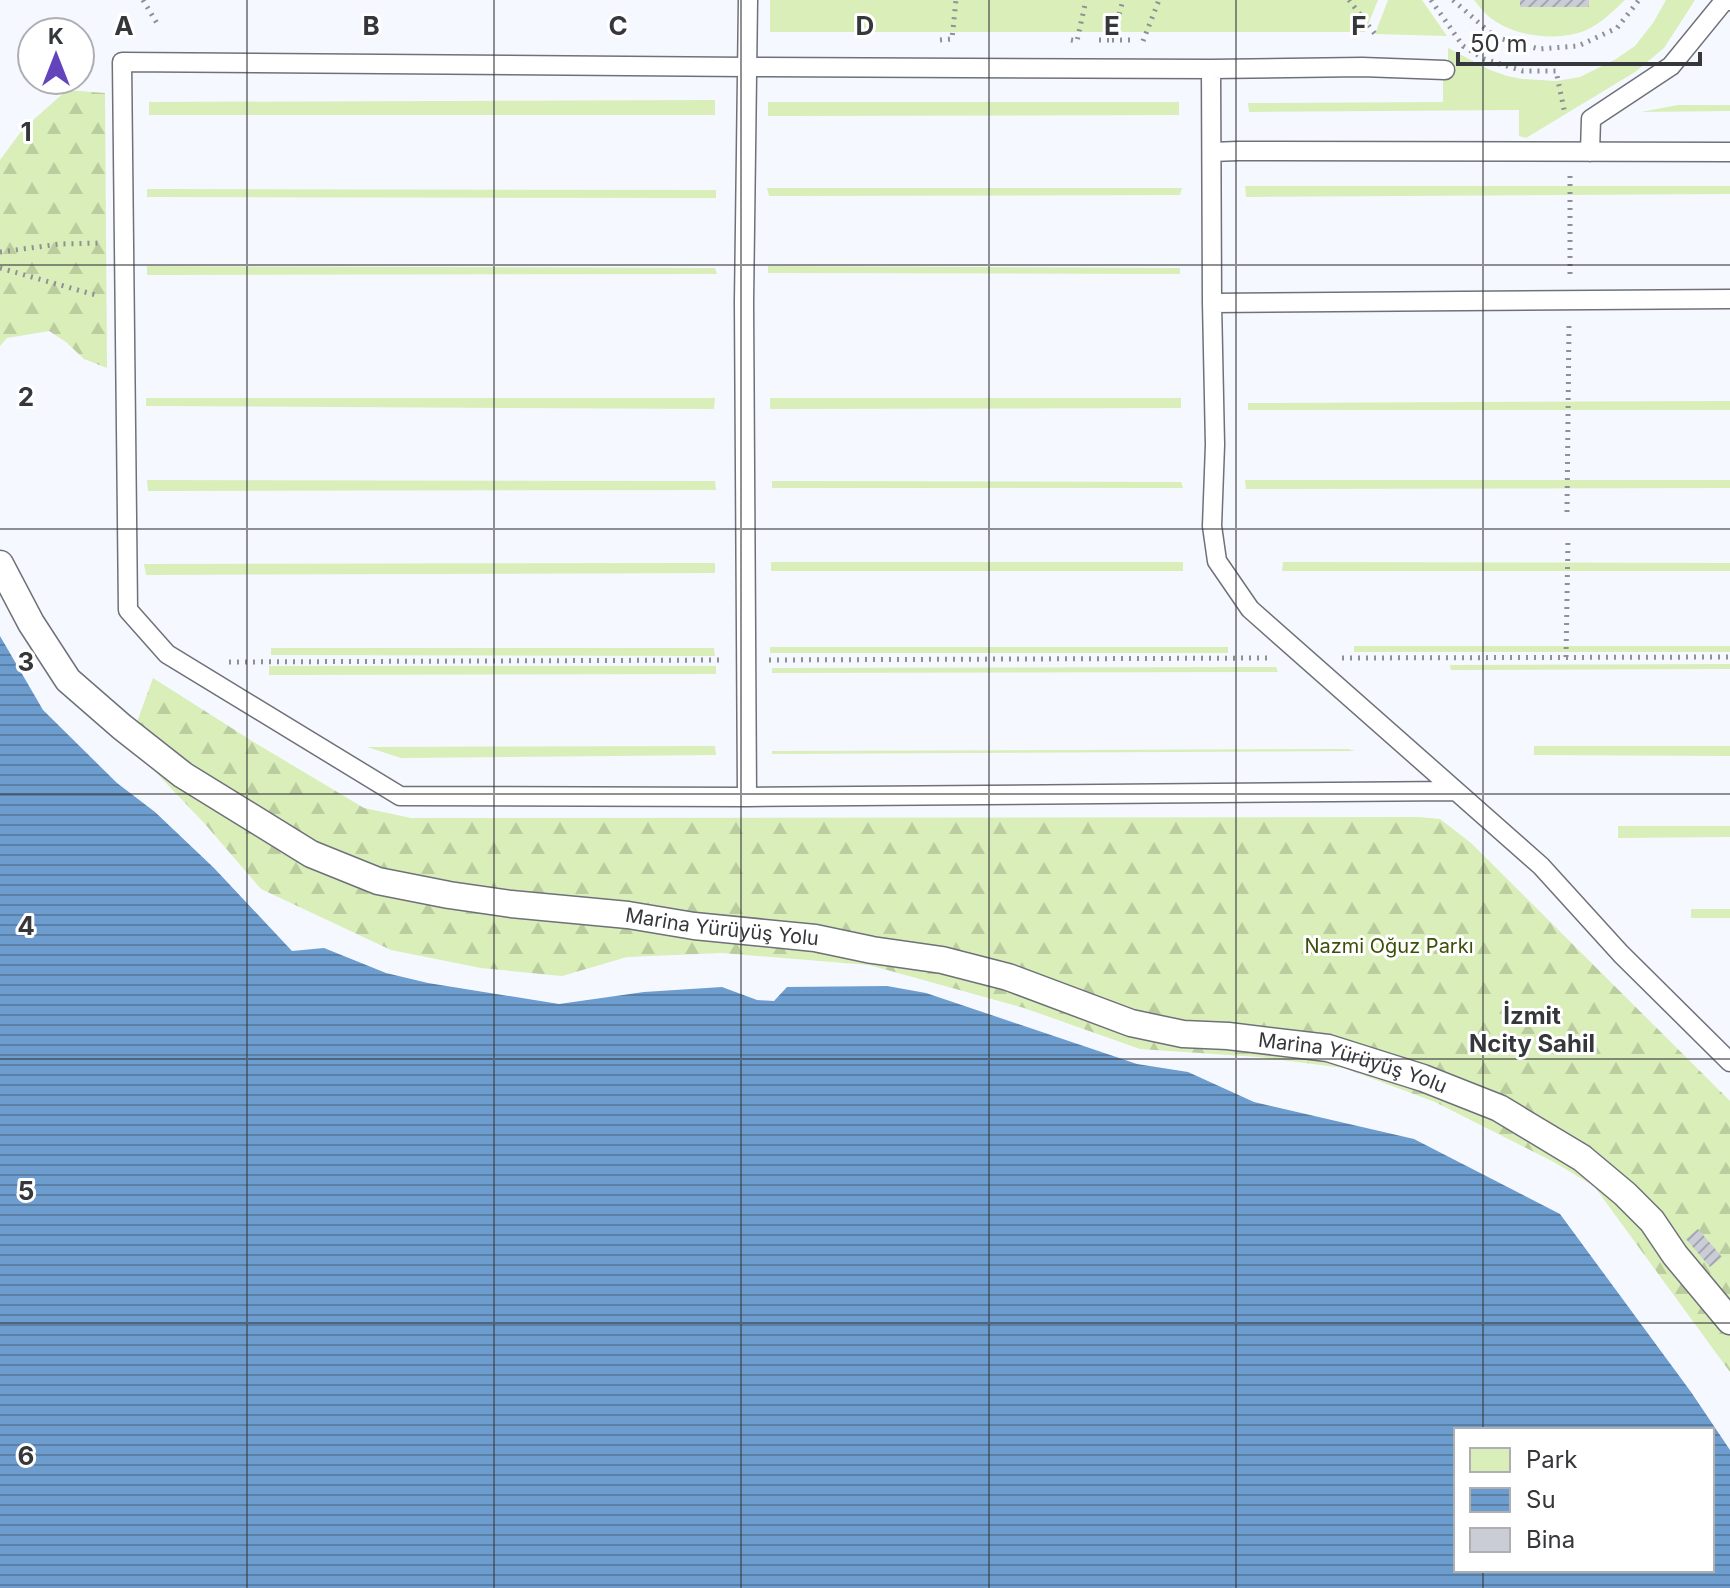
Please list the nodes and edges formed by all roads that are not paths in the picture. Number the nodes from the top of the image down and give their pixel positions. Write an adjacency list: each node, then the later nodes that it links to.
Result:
1 (748, 0): 3 (lane)
2 (1730, 1): 7 (lane)
3 (747, 67): 4 (lane); 13 (lane); 13 (lane)
4 (1211, 69): 5 (lane); 6 (lane)
5 (1445, 70)
6 (1212, 152): 7 (lane); 10 (lane)
7 (1590, 152): 8 (lane)
8 (1730, 152)
9 (1730, 299): 10 (lane)
10 (1212, 303): 12 (lane)
11 (0, 564): 15 (street, Marina Yürüyüş Yolu)
12 (1455, 791): 13 (lane); 14 (lane)
13 (747, 797)
14 (1730, 1062)
15 (1730, 1321)

